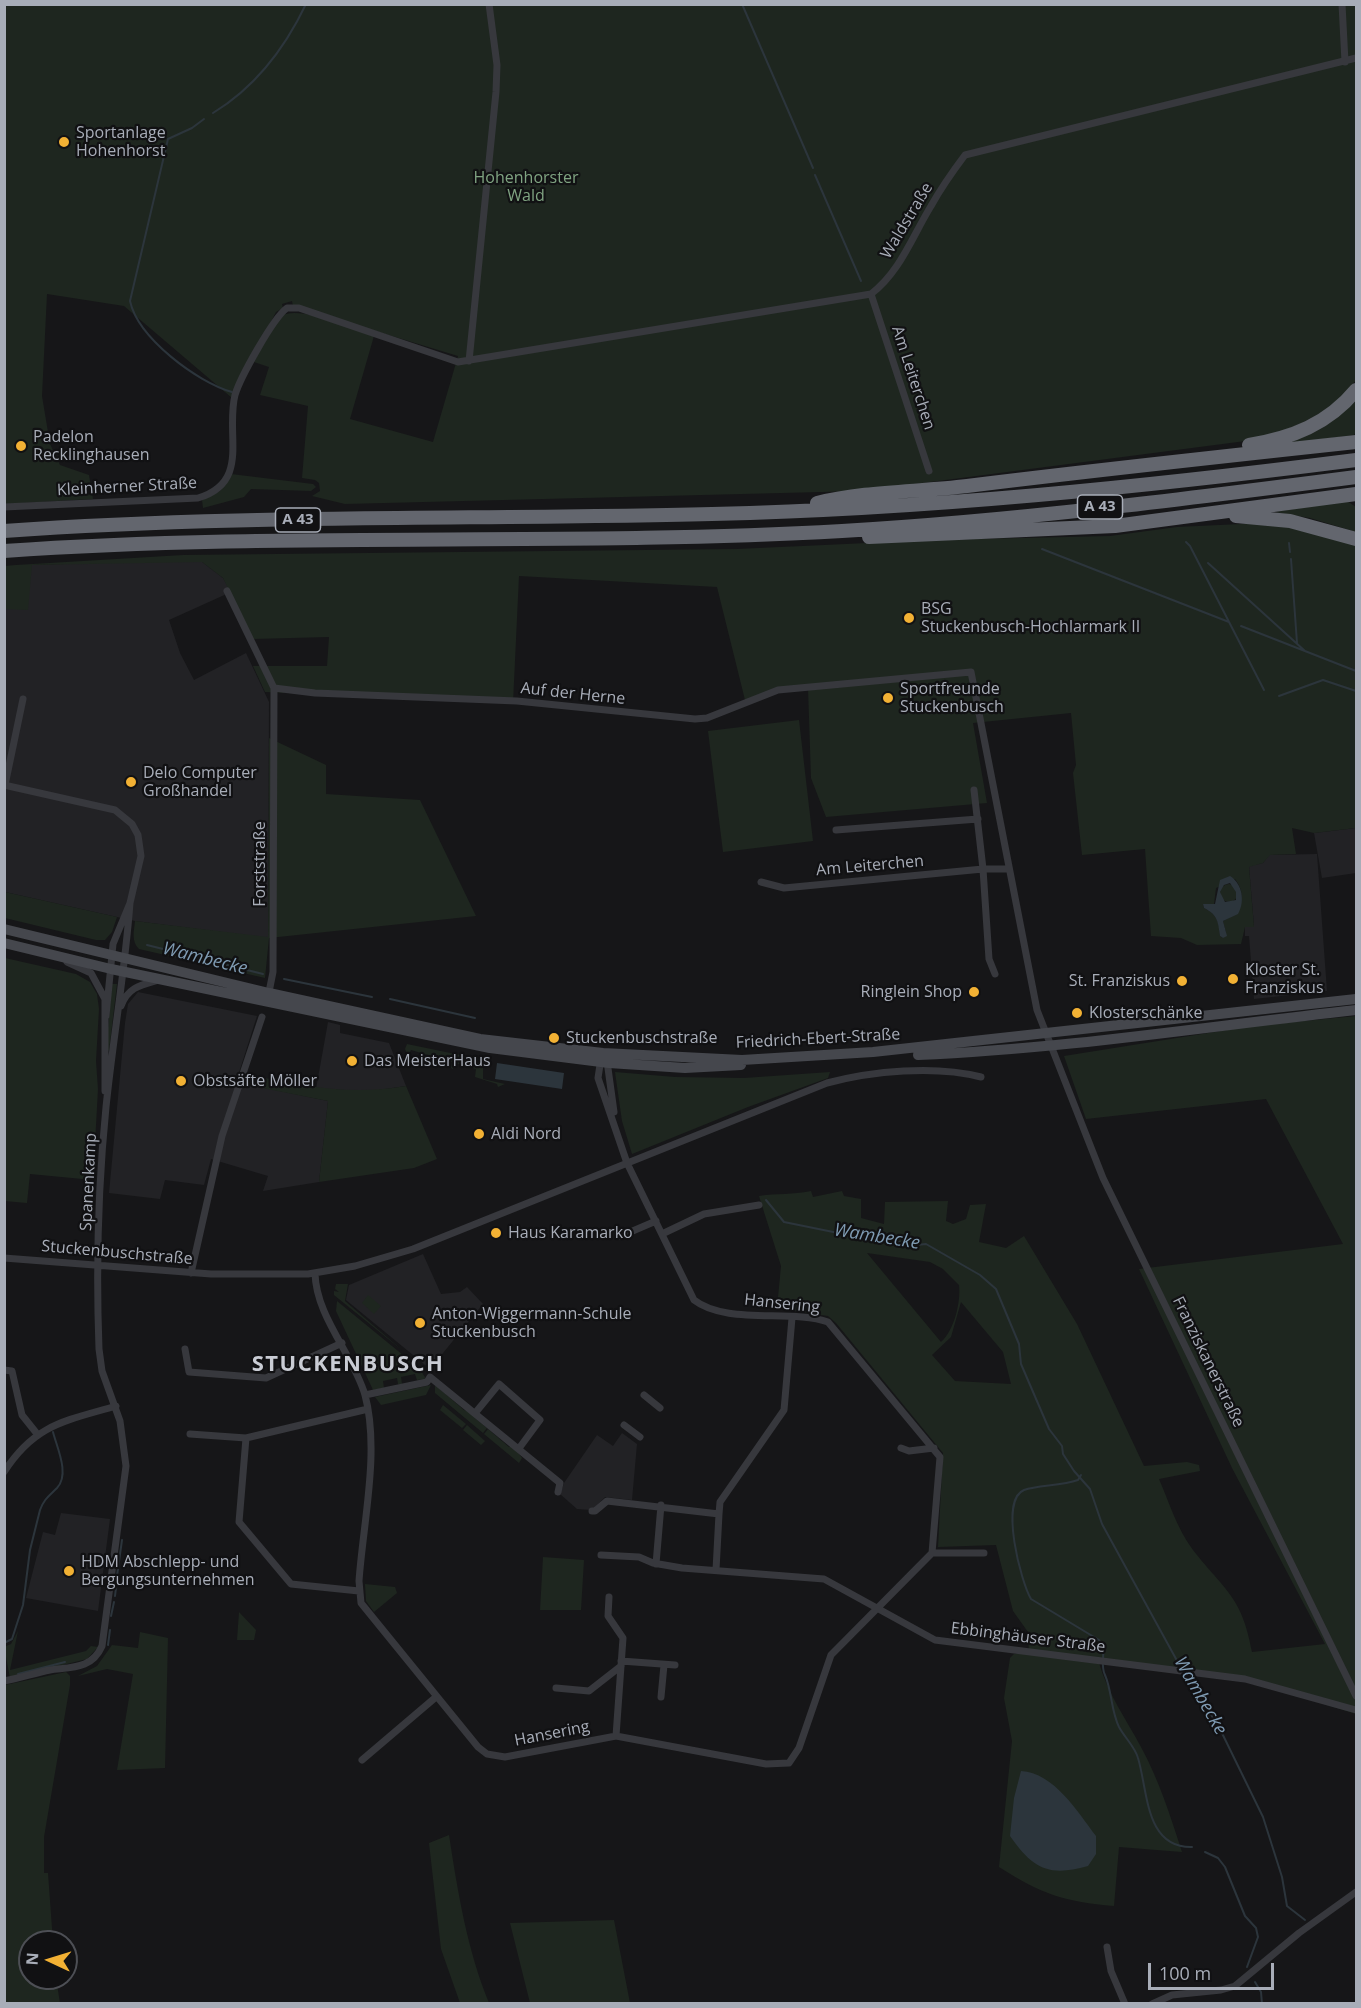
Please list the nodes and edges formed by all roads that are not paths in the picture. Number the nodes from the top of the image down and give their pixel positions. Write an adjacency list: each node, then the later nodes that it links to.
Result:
1 (489, 4): 6 (street)
2 (1342, 4): 4 (street)
3 (1356, 58): 4 (street, Waldstraße)
4 (1345, 62): 5 (street, Waldstraße)
5 (871, 294): 6 (street); 11 (street, Am Leiterchen)
6 (469, 360): 14 (street, Kleinherner Straße)
7 (1356, 390): 9 (highway)
8 (1356, 442): 9 (highway)
9 (1188, 460): 15 (highway)
10 (1356, 460): 15 (highway, A 43)
11 (929, 471)
12 (1356, 477): 18 (highway, A 43)
13 (1356, 494): 16 (highway)
14 (4, 507)
15 (786, 511): 17 (highway, A 43)
16 (1168, 519): 18 (highway); 19 (highway)
17 (4, 531)
18 (844, 531): 20 (highway, A 43)
19 (1356, 539)
20 (4, 551)
21 (226, 591): 22 (street)
22 (274, 688): 29 (street, Auf der Herne); 41 (street, Forststraße)
23 (23, 699): 24 (street)
24 (5, 785): 31 (street)
25 (974, 789): 26 (street)
26 (978, 819): 27 (street); 28 (street)
27 (836, 830)
28 (983, 869): 29 (street, Am Leiterchen); 30 (street, Am Leiterchen); 39 (street)
29 (1009, 869): 47 (street)
30 (760, 882)
31 (130, 903): 34 (street, Spanenkamp); 36 (street, Spanenkamp)
32 (4, 929): 34 (main road, Friedrich-Ebert-Straße)
33 (4, 943): 35 (main road, Friedrich-Ebert-Straße)
34 (112, 954): 36 (main road, Friedrich-Ebert-Straße); 37 (street, Spanenkamp)
35 (57, 957): 37 (main road, Friedrich-Ebert-Straße); 45 (street, Spanenkamp)
36 (126, 957): 38 (street, Spanenkamp); 41 (main road, Friedrich-Ebert-Straße)
37 (111, 969): 38 (main road, Friedrich-Ebert-Straße); 45 (street, Spanenkamp)
38 (123, 972): 40 (main road, Friedrich-Ebert-Straße); 44 (street, Spanenkamp)
39 (995, 974)
40 (162, 979): 41 (main road, Friedrich-Ebert-Straße); 44 (street, Spanenkamp)
41 (267, 998): 49 (main road, Friedrich-Ebert-Straße)
42 (1356, 999): 47 (main road, Friedrich-Ebert-Straße)
43 (1356, 1010): 48 (main road, Friedrich-Ebert-Straße)
44 (118, 1014): 51 (street, Spanenkamp)
45 (106, 1017): 51 (street, Spanenkamp)
46 (262, 1017): 60 (street)
47 (1046, 1034): 48 (street, Franziskanerstraße); 49 (main road, Friedrich-Ebert-Straße)
48 (1050, 1046): 49 (main road, Friedrich-Ebert-Straße); 98 (street, Franziskanerstraße)
49 (604, 1060): 52 (street, Hansering); 52 (street, Hansering)
50 (981, 1077): 53 (street, Stuckenbuschstraße)
51 (106, 1108): 59 (street, Spanenkamp)
52 (615, 1123): 53 (street, Hansering)
53 (627, 1163): 55 (street, Hansering); 61 (street, Stuckenbuschstraße)
54 (759, 1205): 56 (street)
55 (656, 1221): 56 (street, Hansering); 57 (street)
56 (662, 1234): 62 (street, Hansering)
57 (621, 1236)
58 (4, 1257): 59 (street, Stuckenbuschstraße)
59 (99, 1265): 60 (street, Stuckenbuschstraße); 68 (street, Spanenkamp)
60 (191, 1273): 61 (street, Stuckenbuschstraße)
61 (315, 1274): 63 (street, Hansering)
62 (792, 1318): 79 (street, Hansering); 84 (street)
63 (342, 1343): 64 (street); 66 (street, Hansering)
64 (185, 1349)
65 (4, 1370): 74 (street)
66 (365, 1395): 70 (street, Hansering); 71 (street)
67 (644, 1395): 69 (street)
68 (116, 1406): 74 (street); 96 (street, Spanenkamp)
69 (660, 1408)
70 (368, 1409): 76 (street); 90 (street, Hansering)
71 (477, 1412): 77 (street); 77 (street)
72 (624, 1425): 75 (street)
73 (190, 1434): 76 (street)
74 (38, 1435): 80 (street)
75 (640, 1437)
76 (246, 1438): 90 (street)
77 (520, 1447): 81 (street)
78 (901, 1448): 79 (street)
79 (934, 1448): 86 (street)
80 (4, 1472)
81 (558, 1492)
82 (657, 1505): 83 (street); 84 (street); 88 (street)
83 (592, 1511)
84 (719, 1514): 89 (street)
85 (984, 1553): 86 (street)
86 (932, 1554): 92 (street, Hansering)
87 (601, 1555): 88 (street, Ebbinghäuser Straße)
88 (656, 1564): 89 (street, Ebbinghäuser Straße)
89 (716, 1570): 92 (street, Ebbinghäuser Straße)
90 (359, 1591): 99 (street, Hansering)
91 (609, 1597): 93 (street)
92 (879, 1607): 101 (street, Ebbinghäuser Straße); 102 (street, Hansering)
93 (621, 1663): 94 (street); 97 (street); 102 (street)
94 (664, 1665): 95 (street); 100 (street)
95 (675, 1665)
96 (5, 1681)
97 (556, 1688)
98 (1356, 1696)
99 (436, 1697): 102 (street, Hansering); 103 (street)
100 (662, 1697)
101 (1356, 1710)
102 (616, 1736)
103 (362, 1760)
104 (1356, 1892): 107 (street)
105 (1107, 1947): 106 (street)
106 (1125, 2004)
107 (1152, 2004)

